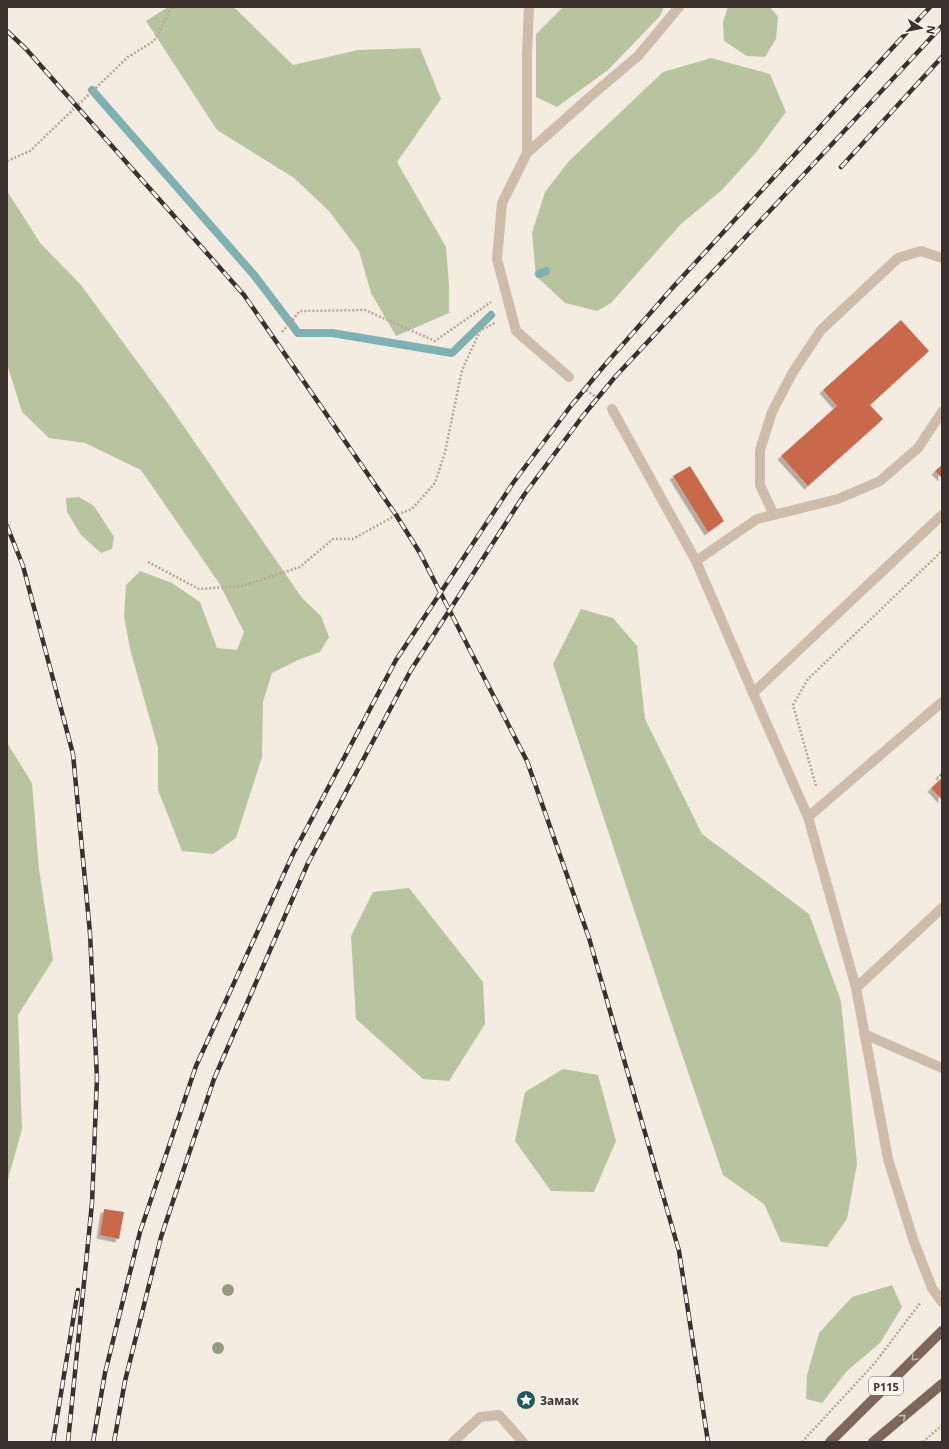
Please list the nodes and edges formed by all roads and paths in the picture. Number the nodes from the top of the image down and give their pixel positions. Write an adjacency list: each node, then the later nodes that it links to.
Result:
1 (172, 7): 5 (path)
2 (529, 7): 4 (street)
3 (679, 7): 4 (street)
4 (527, 153): 7 (street)
5 (7, 161)
6 (942, 258): 13 (street)
7 (506, 291): 8 (street); 9 (path)
8 (512, 312): 10 (street); 17 (path)
9 (282, 332)
10 (569, 377): 11 (path)
11 (612, 409): 16 (street)
12 (942, 412): 13 (street)
13 (774, 515): 16 (street)
14 (942, 515): 18 (street)
15 (942, 551): 20 (path)
16 (696, 560): 18 (street)
17 (148, 562)
18 (753, 693): 21 (street)
19 (942, 702): 20 (street)
20 (821, 805): 21 (street)
21 (808, 817): 23 (street)
22 (942, 908): 23 (street)
23 (856, 988): 24 (street)
24 (864, 1034): 25 (street); 26 (street)
25 (942, 1068)
26 (932, 1288): 27 (street); 33 (path)
27 (942, 1302)
28 (942, 1331): 34 (main road, Р115, one-way to 34)
29 (942, 1384): 35 (main road, Р115, one-way to 29)
30 (942, 1425): 36 (path)
31 (453, 1442): 32 (street)
32 (523, 1442)
33 (802, 1442)
34 (830, 1442)
35 (873, 1442)
36 (923, 1442)

